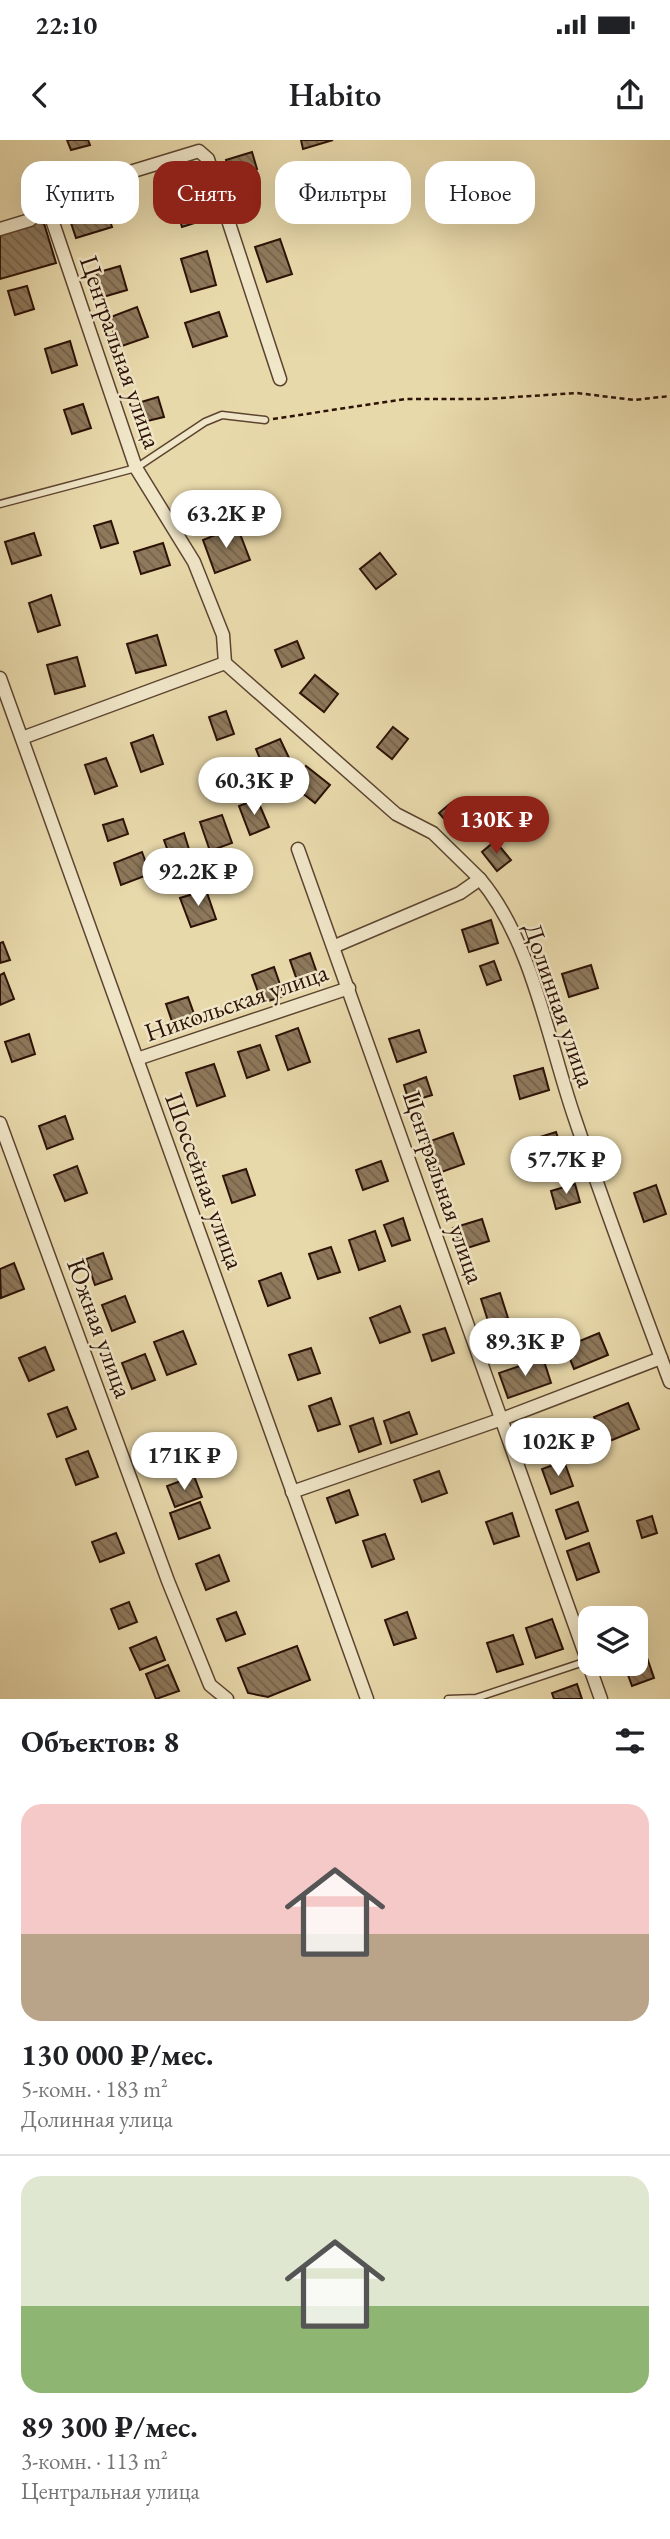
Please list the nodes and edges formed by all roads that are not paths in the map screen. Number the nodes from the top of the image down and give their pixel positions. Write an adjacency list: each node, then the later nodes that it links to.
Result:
1 (139, 168): 5 (street)
2 (21, 223): 4 (street)
3 (53, 224): 7 (street, Центральная улица)
4 (0, 229)
5 (280, 379)
6 (265, 420): 7 (lane)
7 (136, 468): 8 (lane); 9 (street, Центральная улица)
8 (0, 503)
9 (225, 663): 11 (street); 13 (street, Долинная улица)
10 (0, 678): 11 (street, Шоссейная улица)
11 (22, 738): 16 (street, Шоссейная улица)
12 (298, 849): 14 (street, Центральная улица)
13 (480, 879): 14 (street); 18 (street, Долинная улица)
14 (335, 946): 15 (street, Центральная улица)
15 (349, 988): 16 (street, Никольская улица); 20 (street, Центральная улица)
16 (137, 1059): 21 (street, Шоссейная улица)
17 (0, 1123): 25 (street, Южная улица)
18 (661, 1358): 19 (street, Долинная улица); 20 (street)
19 (670, 1382)
20 (502, 1419): 21 (street); 22 (street, Центральная улица)
21 (292, 1492): 26 (street, Шоссейная улица)
22 (578, 1635)
23 (578, 1664): 27 (lane)
24 (593, 1676): 28 (street, Центральная улица)
25 (227, 1699)
26 (367, 1699)
27 (448, 1699)
28 (601, 1699)

